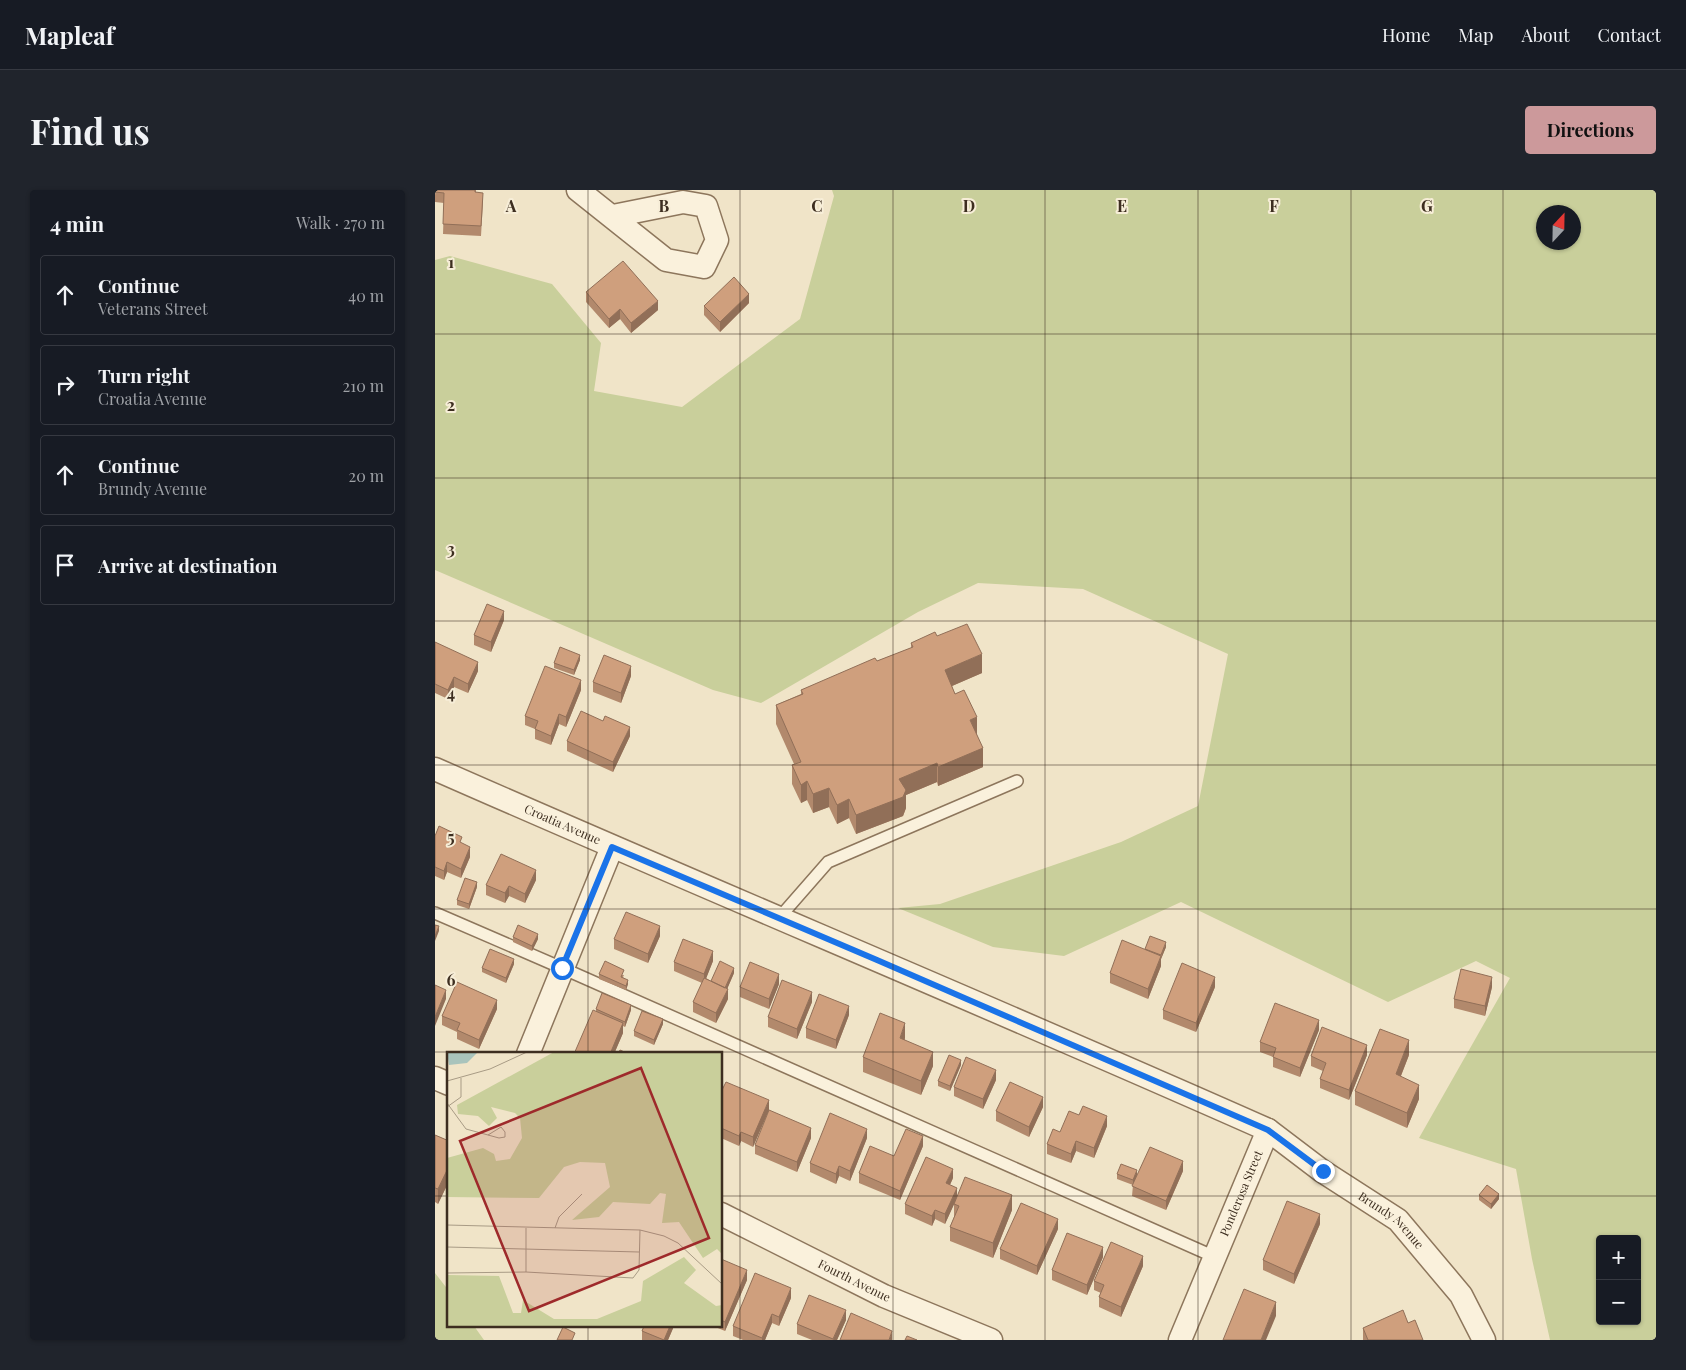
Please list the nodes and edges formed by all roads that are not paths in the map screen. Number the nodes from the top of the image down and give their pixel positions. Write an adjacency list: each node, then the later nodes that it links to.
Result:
1 (578, 190): 2 (street)
2 (613, 216)
3 (435, 768): 5 (street, Croatia Avenue)
4 (1017, 781): 7 (lane)
5 (612, 847): 7 (street, Croatia Avenue); 8 (street)
6 (435, 913): 8 (lane)
7 (779, 918): 12 (street, Croatia Avenue)
8 (562, 968): 9 (street); 14 (lane)
9 (529, 1052)
10 (435, 1078): 11 (street)
11 (447, 1083)
12 (1268, 1130): 14 (street, Ponderosa Street); 17 (street, Brundy Avenue)
13 (723, 1215): 15 (street, Fourth Avenue)
14 (1215, 1257): 16 (street)
15 (991, 1340)
16 (1180, 1340)
17 (1484, 1340)

